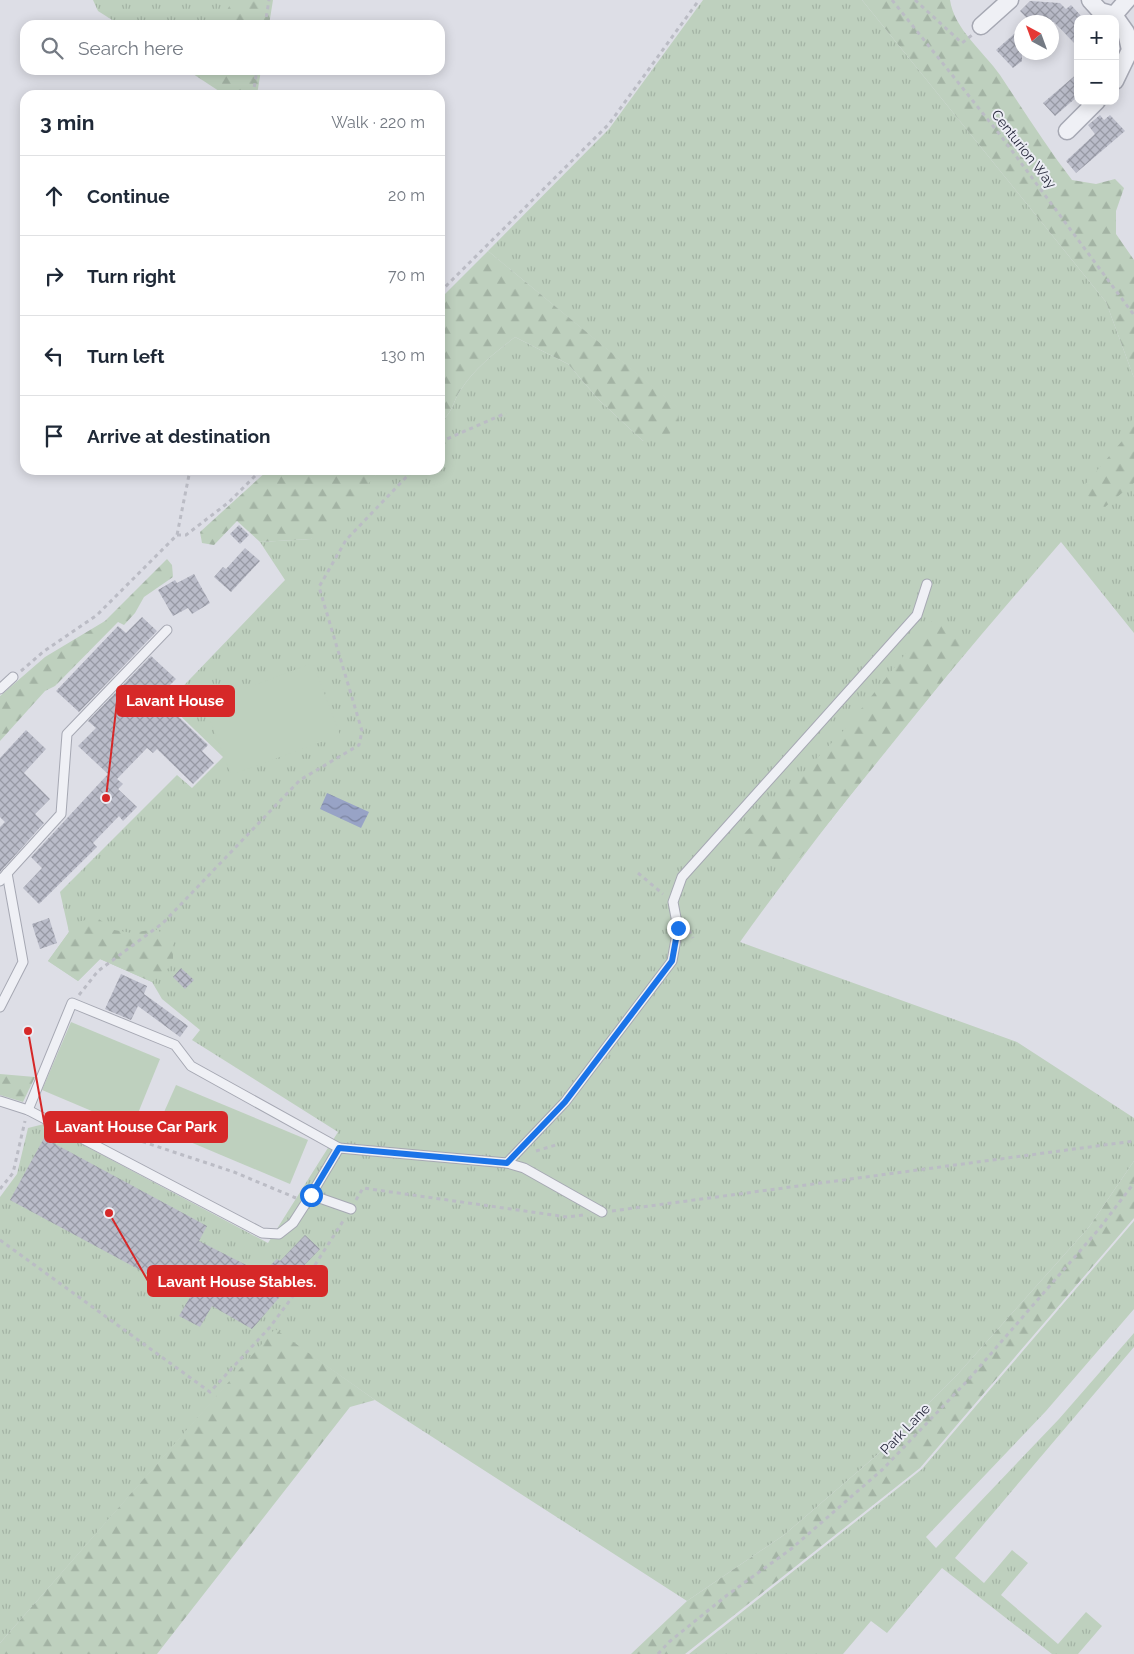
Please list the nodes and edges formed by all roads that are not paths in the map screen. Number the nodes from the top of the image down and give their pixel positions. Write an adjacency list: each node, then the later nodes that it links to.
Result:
1 (1010, 0): 5 (street)
2 (1090, 0): 4 (street)
3 (1127, 0): 4 (street)
4 (1114, 14): 6 (street)
5 (981, 26)
6 (1119, 73)
7 (1093, 105): 8 (street)
8 (1067, 131)
9 (927, 584): 19 (lane)
10 (167, 630): 13 (lane)
11 (13, 677): 12 (lane)
12 (0, 689)
13 (7, 873): 14 (lane); 15 (lane)
14 (0, 881)
15 (0, 1007)
16 (0, 1101): 17 (lane)
17 (28, 1110): 18 (lane); 20 (lane)
18 (339, 1148): 19 (lane); 20 (lane)
19 (511, 1165): 22 (lane)
20 (309, 1198): 21 (lane)
21 (351, 1210)
22 (602, 1212)

